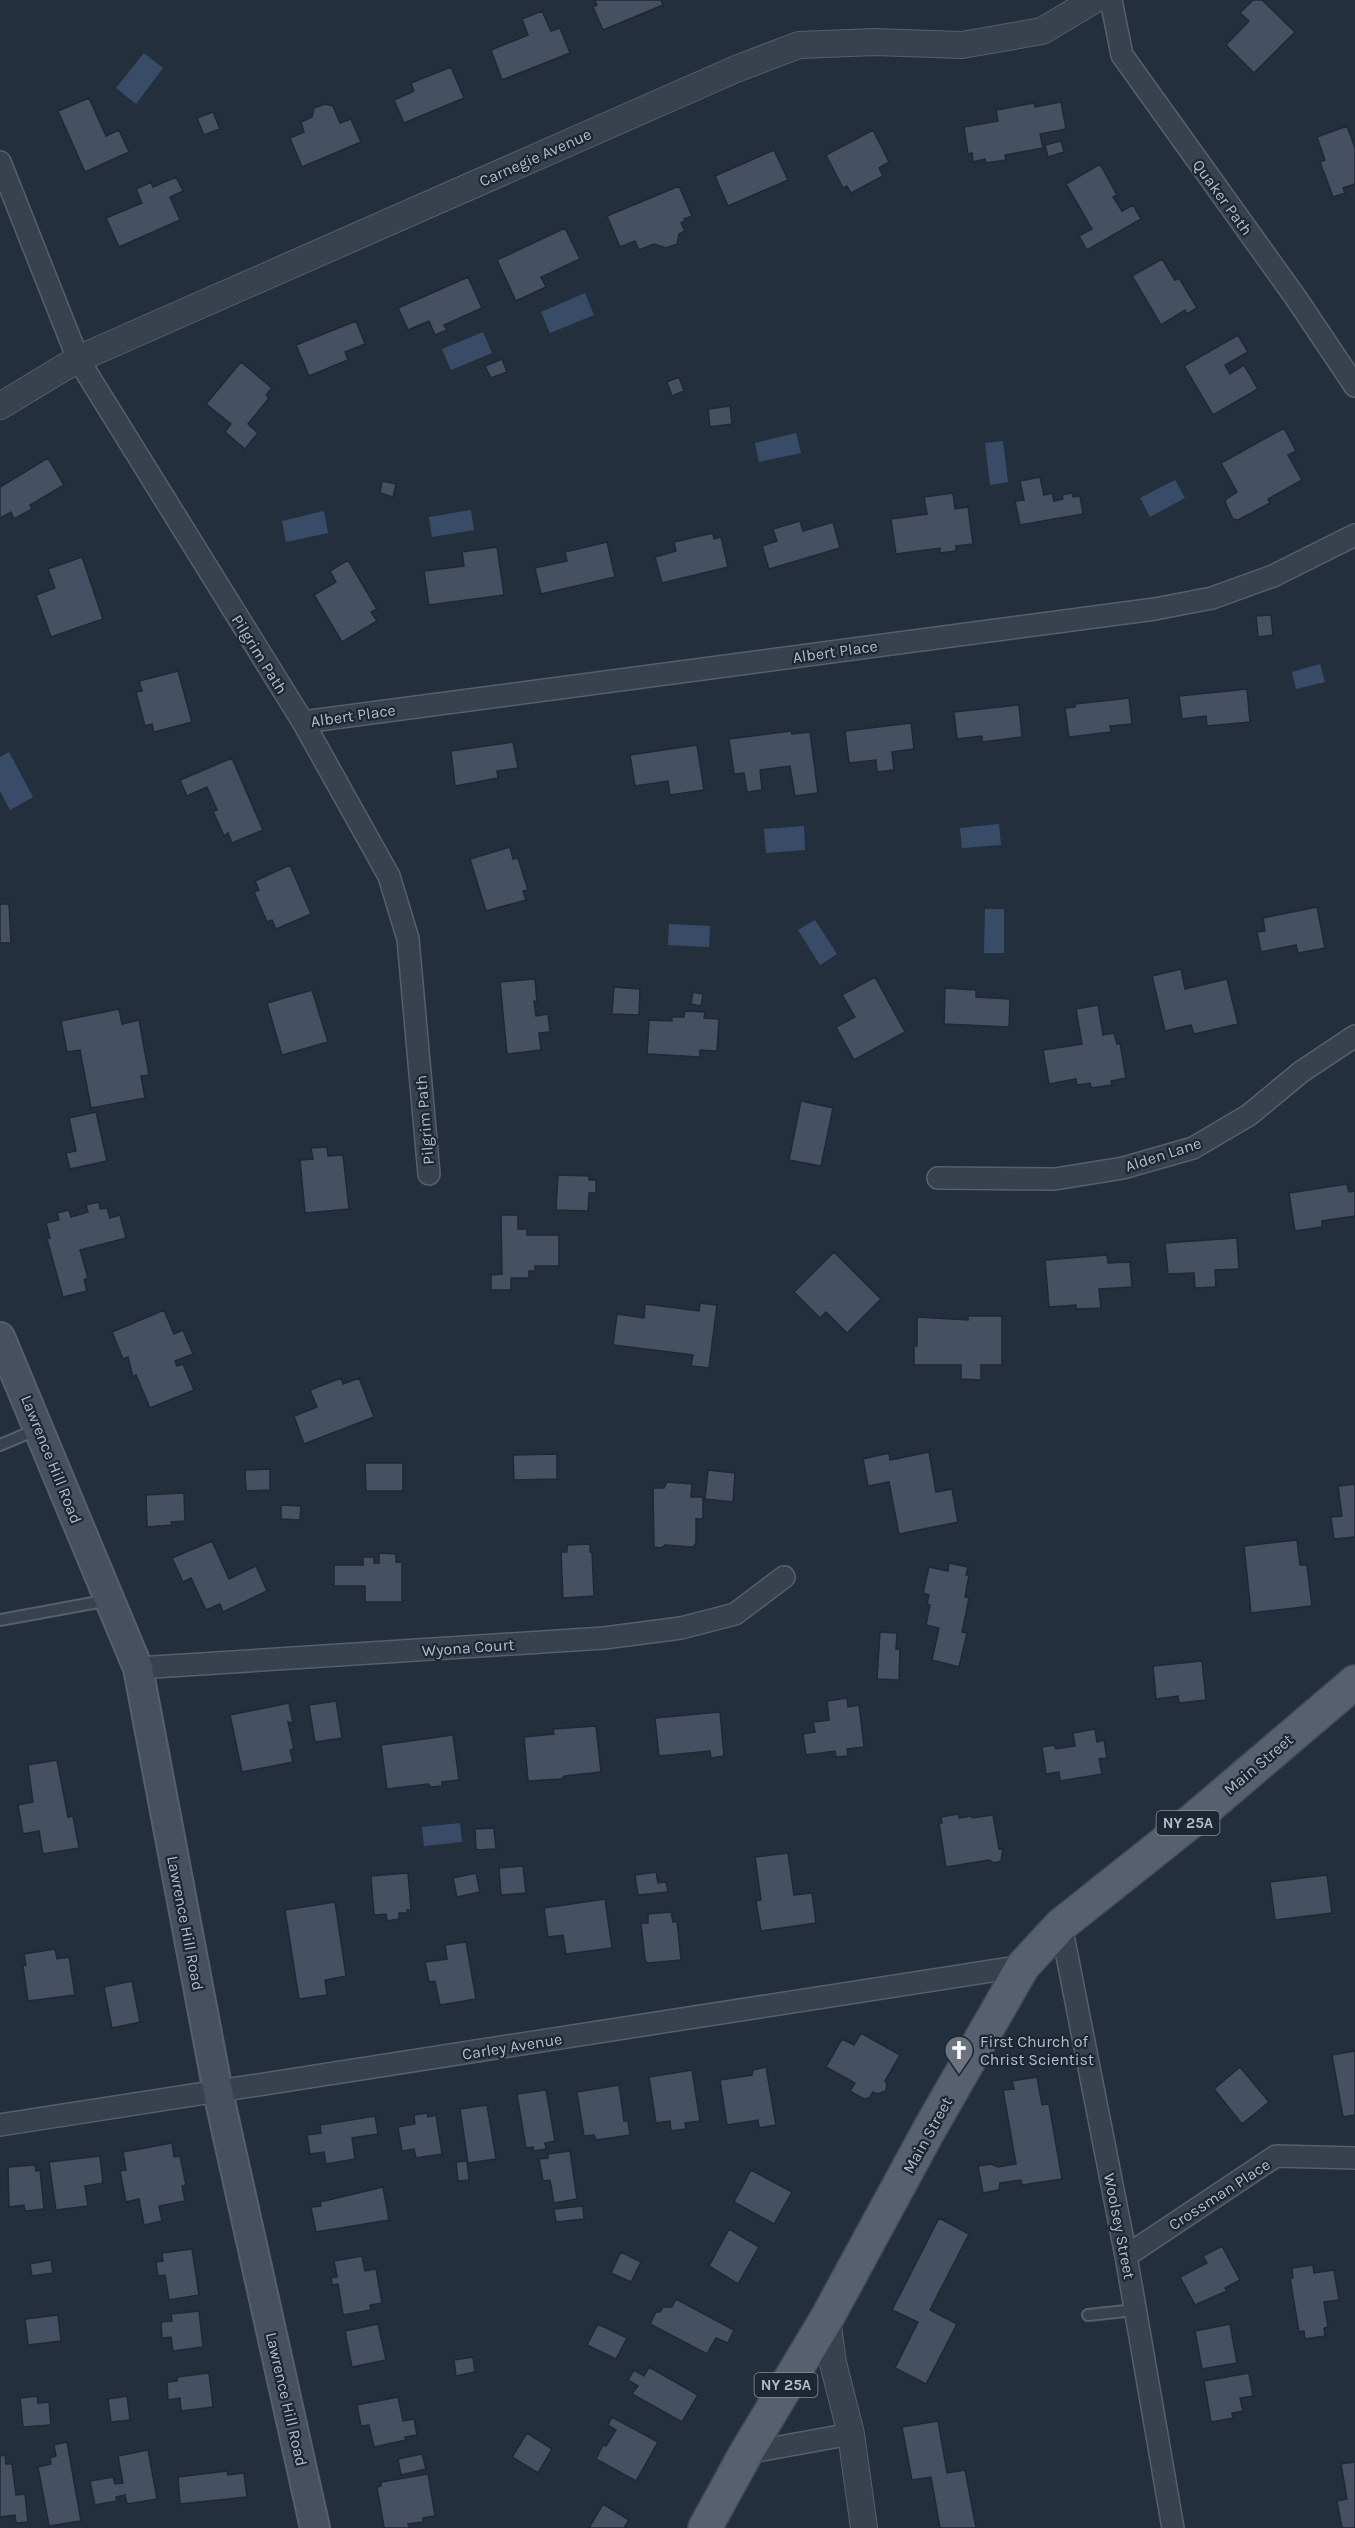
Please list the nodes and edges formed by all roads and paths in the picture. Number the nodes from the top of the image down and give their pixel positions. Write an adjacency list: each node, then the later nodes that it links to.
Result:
1 (1094, 0): 4 (street, Carnegie Avenue)
2 (1111, 0): 5 (street, Quaker Path)
3 (0, 162): 4 (street, Pilgrim Path)
4 (78, 359): 6 (street, Carnegie Avenue); 8 (street, Pilgrim Path)
5 (1355, 386)
6 (0, 406)
7 (1355, 535): 8 (street, Albert Place)
8 (303, 722): 10 (street, Pilgrim Path)
9 (1355, 1036): 11 (street, Alden Lane)
10 (429, 1174)
11 (938, 1178)
12 (0, 1337): 13 (main road, Lawrence Hill Road)
13 (39, 1428): 14 (lane); 16 (main road, Lawrence Hill Road)
14 (0, 1445)
15 (784, 1577): 18 (street, Wyona Court)
16 (110, 1600): 17 (lane); 18 (main road, Lawrence Hill Road)
17 (0, 1620)
18 (138, 1668): 22 (main road, Lawrence Hill Road)
19 (1355, 1682): 20 (main road, Main Street / NY 25A)
20 (1061, 1925): 21 (main road, Main Street / NY 25A); 25 (street, Woolsey Street)
21 (1023, 1966): 22 (street, Carley Avenue); 28 (main road, Main Street / NY 25A)
22 (218, 2092): 23 (street, Carley Avenue); 31 (main road, Lawrence Hill Road)
23 (0, 2125)
24 (1355, 2158): 25 (street, Crossman Place)
25 (1126, 2256): 26 (street, Woolsey Street)
26 (1135, 2310): 27 (lane); 34 (street, Woolsey Street)
27 (1088, 2315)
28 (827, 2318): 29 (street); 30 (main road, Main Street / NY 25A)
29 (851, 2434): 30 (street); 33 (street)
30 (746, 2453): 32 (main road, Main Street / NY 25A)
31 (315, 2528)
32 (705, 2528)
33 (864, 2528)
34 (1173, 2528)

